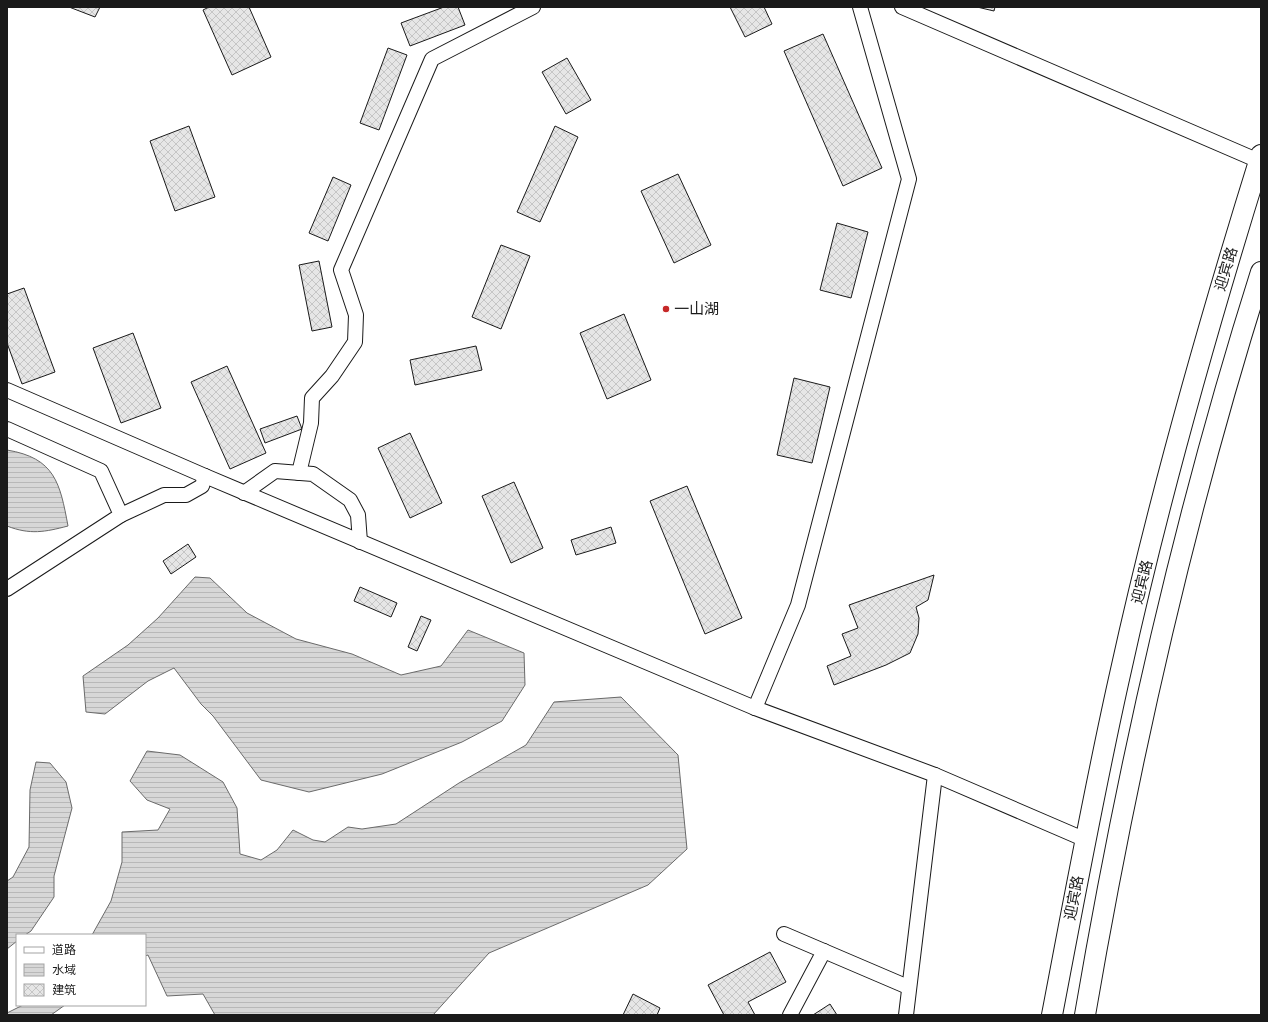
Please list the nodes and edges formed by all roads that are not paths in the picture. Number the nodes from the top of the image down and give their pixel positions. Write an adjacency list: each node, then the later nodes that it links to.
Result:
1 (533, 7): 8 (street)
2 (860, 7): 14 (street)
3 (902, 7): 4 (street)
4 (1260, 158): 16 (highway, 迎宾路)
5 (1261, 272): 23 (highway, 迎宾路)
6 (7, 390): 9 (street)
7 (7, 429): 11 (street)
8 (299, 473): 10 (street); 12 (street)
9 (205, 476): 10 (street); 11 (street)
10 (244, 493): 12 (street)
11 (122, 515): 13 (street)
12 (360, 542): 14 (street)
13 (7, 589)
14 (755, 708): 15 (street)
15 (934, 774): 16 (street); 19 (street)
16 (1086, 840): 22 (highway, 迎宾路)
17 (784, 934): 18 (street)
18 (824, 951): 19 (street); 20 (street)
19 (908, 987): 21 (street)
20 (790, 1015)
21 (906, 1015)
22 (1052, 1015)
23 (1086, 1015)

